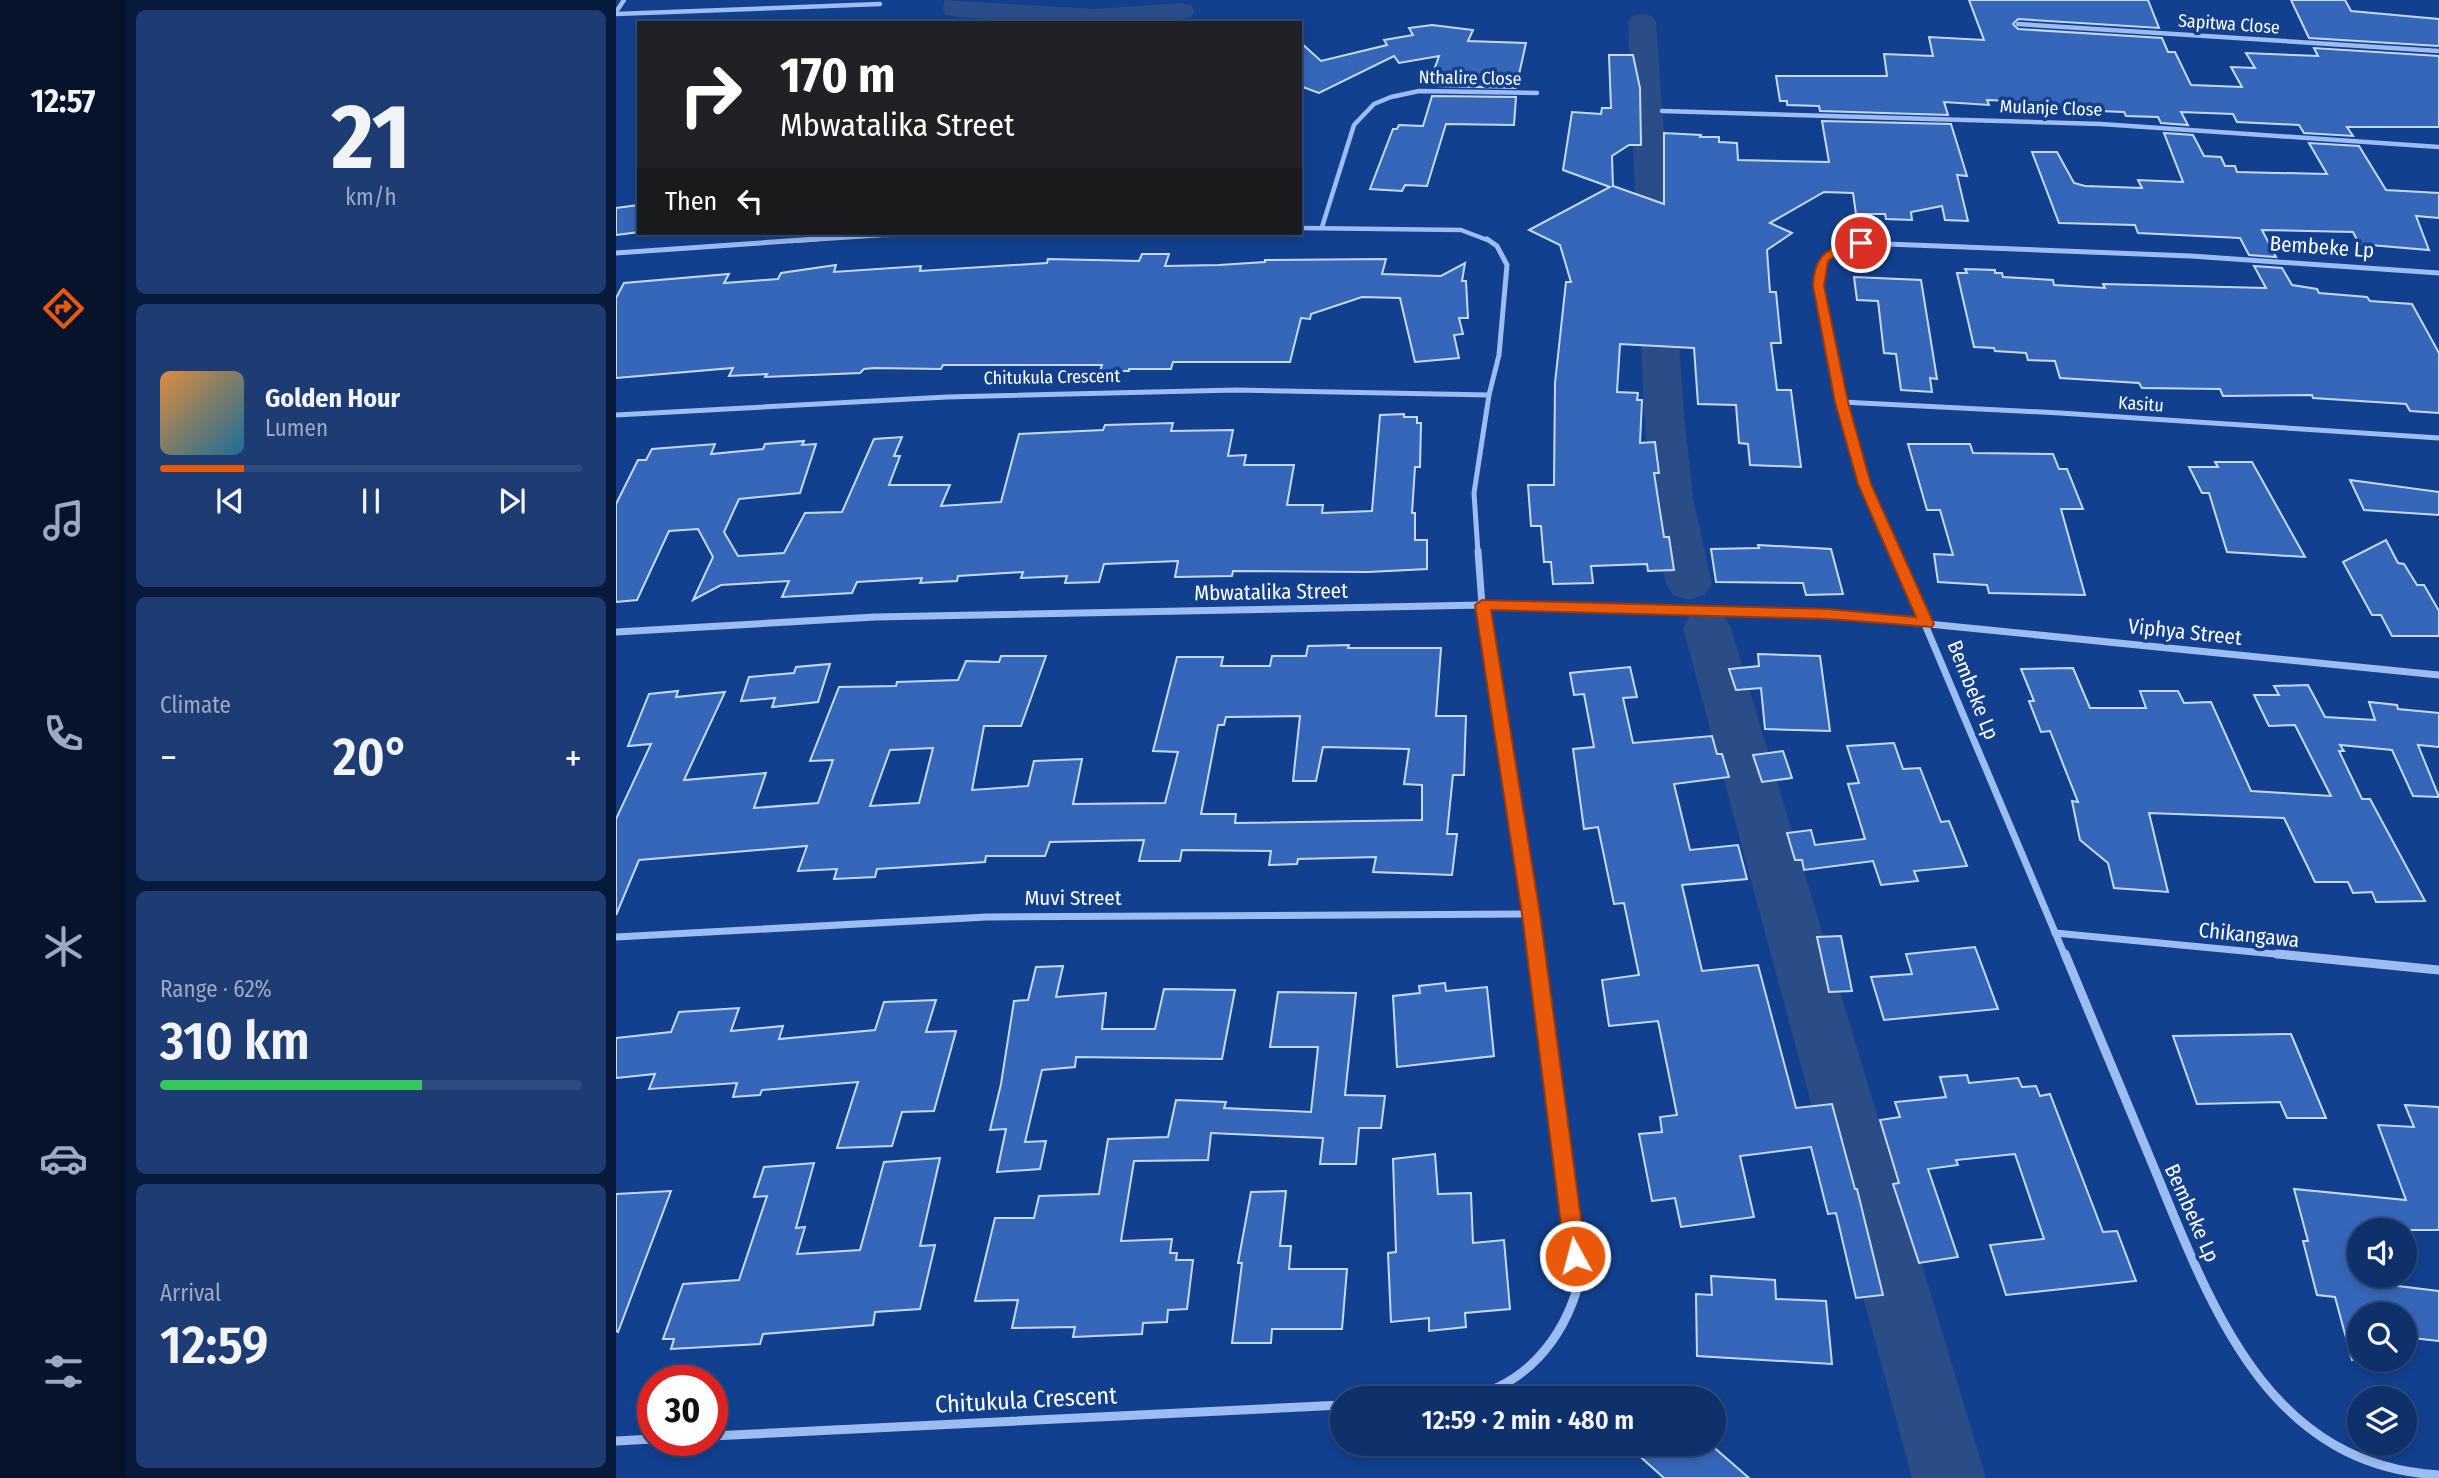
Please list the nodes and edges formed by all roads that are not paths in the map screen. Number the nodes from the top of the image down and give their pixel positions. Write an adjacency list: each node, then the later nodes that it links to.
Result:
1 (624, 0): 3 (street)
2 (880, 4): 3 (street)
3 (616, 13)
4 (2018, 24): 5 (street, Sapitwa Close)
5 (2439, 51)
6 (1537, 93): 9 (street, Nthalire Close)
7 (1662, 111): 8 (street, Mulanje Close)
8 (2439, 147)
9 (1322, 227): 10 (street); 14 (street)
10 (1302, 228)
11 (883, 235): 12 (street)
12 (616, 253)
13 (2439, 273): 15 (street, Bembeke Lp)
14 (1489, 395): 16 (street, Chitukula Crescent); 18 (street)
15 (1842, 402): 17 (street, Kasitu); 19 (street, Bembeke Lp)
16 (616, 415)
17 (2439, 438)
18 (1482, 605): 19 (street, Mbwatalika Street); 20 (street, Mbwatalika Street); 22 (street)
19 (1927, 624): 21 (street, Viphya Street); 23 (street, Bembeke Lp)
20 (616, 632)
21 (2439, 675)
22 (1531, 914): 24 (street, Muvi Street); 26 (street)
23 (2055, 933): 25 (street, Chikangawa); 31 (street, Bembeke Lp)
24 (616, 936)
25 (2439, 970)
26 (1499, 1386)
27 (1330, 1406): 28 (street, Chitukula Crescent)
28 (728, 1435)
29 (637, 1440): 30 (street)
30 (616, 1441)
31 (2439, 1475)

